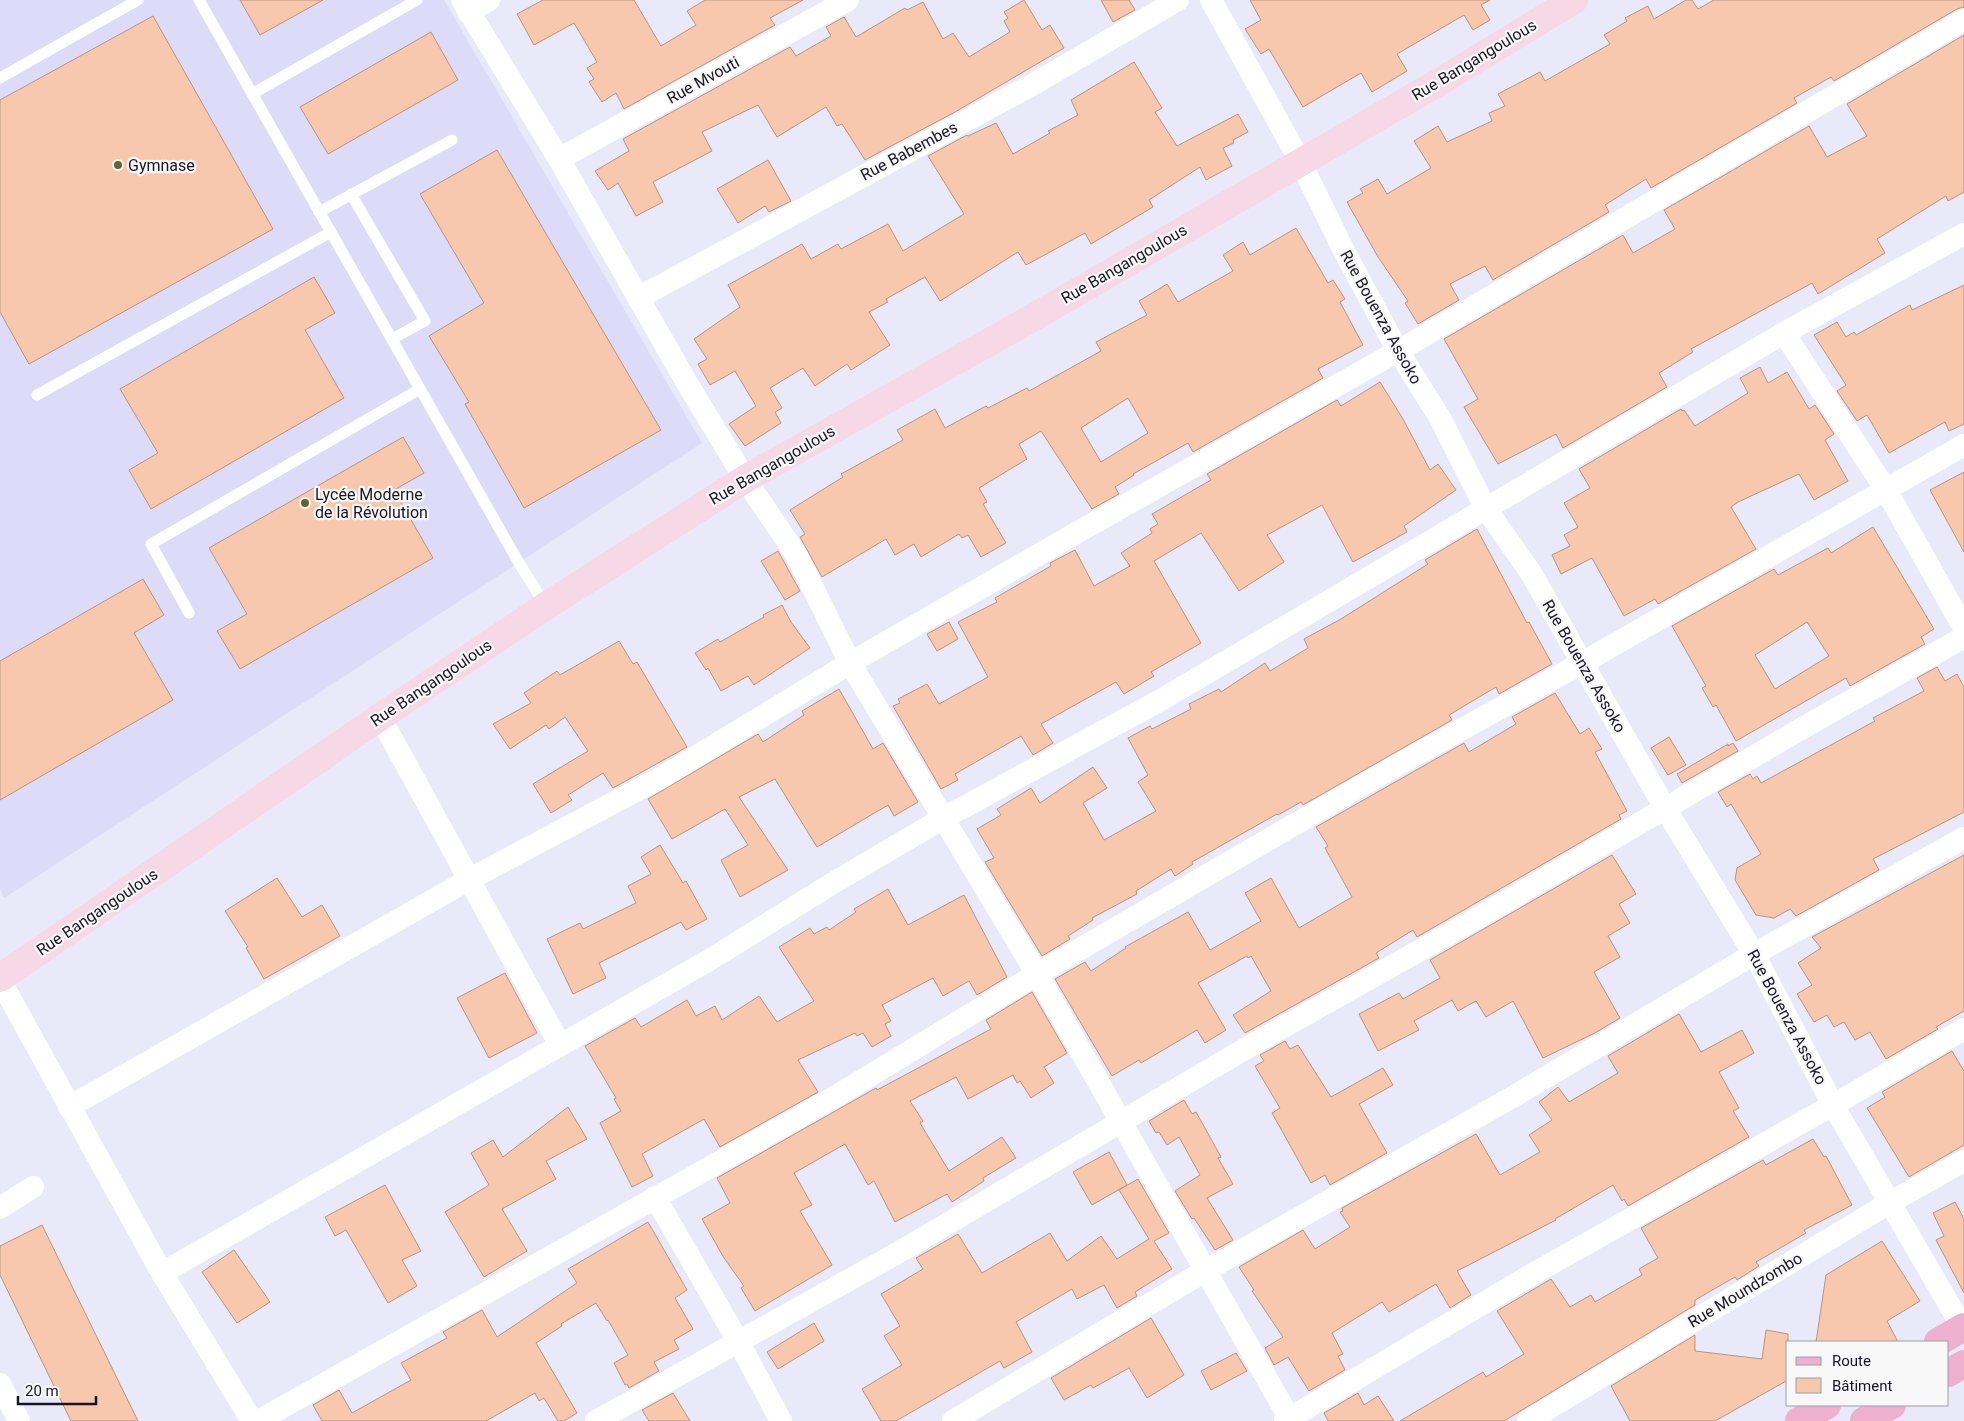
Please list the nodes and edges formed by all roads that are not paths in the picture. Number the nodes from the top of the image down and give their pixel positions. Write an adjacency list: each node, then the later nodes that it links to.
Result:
1 (138, 0): 11 (lane)
2 (199, 0): 12 (lane)
3 (416, 0): 12 (lane)
4 (489, 0): 9 (street)
5 (848, 0): 14 (street, Rue Mvouti)
6 (1178, 0): 20 (street, Rue Babembes)
7 (1212, 0): 15 (street, Rue Bouenza Assoko)
8 (1574, 0): 15 (street, Rue Bangangoulous)
9 (465, 6): 14 (street)
10 (1964, 20): 23 (street)
11 (0, 78)
12 (252, 94): 17 (lane)
13 (452, 140): 16 (lane)
14 (559, 159): 20 (street)
15 (1300, 161): 23 (street, Rue Bouenza Assoko); 27 (street, Rue Bangangoulous)
16 (351, 194): 17 (lane); 22 (lane)
17 (320, 212): 18 (lane)
18 (331, 232): 22 (lane); 25 (lane)
19 (1964, 234): 21 (street)
20 (638, 298): 27 (street)
21 (1784, 333): 28 (street); 29 (street)
22 (392, 339): 24 (lane)
23 (1398, 351): 29 (street, Rue Bouenza Assoko); 35 (street)
24 (420, 389): 30 (lane); 31 (lane)
25 (37, 395)
26 (1964, 445): 28 (street)
27 (745, 479): 30 (street, Rue Bangangoulous); 35 (street)
28 (1886, 490): 32 (street); 34 (street)
29 (1486, 509): 34 (street, Rue Bouenza Assoko); 38 (street)
30 (546, 606): 36 (street, Rue Bangangoulous)
31 (189, 613)
32 (1964, 628)
33 (1964, 638): 37 (street)
34 (1582, 663): 37 (street, Rue Bouenza Assoko); 42 (street)
35 (850, 664): 38 (street); 40 (street)
36 (380, 717): 40 (street); 43 (street, Rue Bangangoulous)
37 (1665, 808): 41 (street, Rue Bouenza Assoko); 48 (street)
38 (942, 819): 42 (street); 45 (street)
39 (1964, 838): 41 (street)
40 (470, 879): 45 (street); 47 (street)
41 (1754, 954): 46 (street, Rue Bouenza Assoko); 54 (street)
42 (1037, 974): 48 (street); 51 (street)
43 (0, 979): 47 (street)
44 (1964, 1029): 46 (street)
45 (560, 1045): 55 (street)
46 (1833, 1105): 52 (street, Rue Bouenza Assoko); 64 (street)
47 (69, 1107): 55 (street)
48 (1121, 1122): 54 (street); 57 (street)
49 (1964, 1161): 52 (street, Rue Moundzombo)
50 (34, 1187): 53 (street)
51 (655, 1197): 57 (street); 67 (street)
52 (1889, 1203): 56 (street, Rue Bouenza Assoko); 71 (street, Rue Moundzombo)
53 (0, 1208)
54 (1205, 1270): 64 (street); 70 (street)
55 (162, 1272): 66 (street)
56 (1964, 1328): 58 (main road)
57 (738, 1341): 68 (street); 69 (street)
58 (1940, 1341)
59 (1964, 1364): 60 (main road)
60 (1949, 1372)
61 (0, 1384): 65 (street)
62 (1825, 1406): 72 (main road)
63 (1890, 1406): 73 (main road)
64 (1289, 1420)
65 (19, 1421)
66 (252, 1421)
67 (258, 1421)
68 (596, 1421)
69 (781, 1421)
70 (953, 1421)
71 (1528, 1421)
72 (1798, 1421)
73 (1864, 1421)

